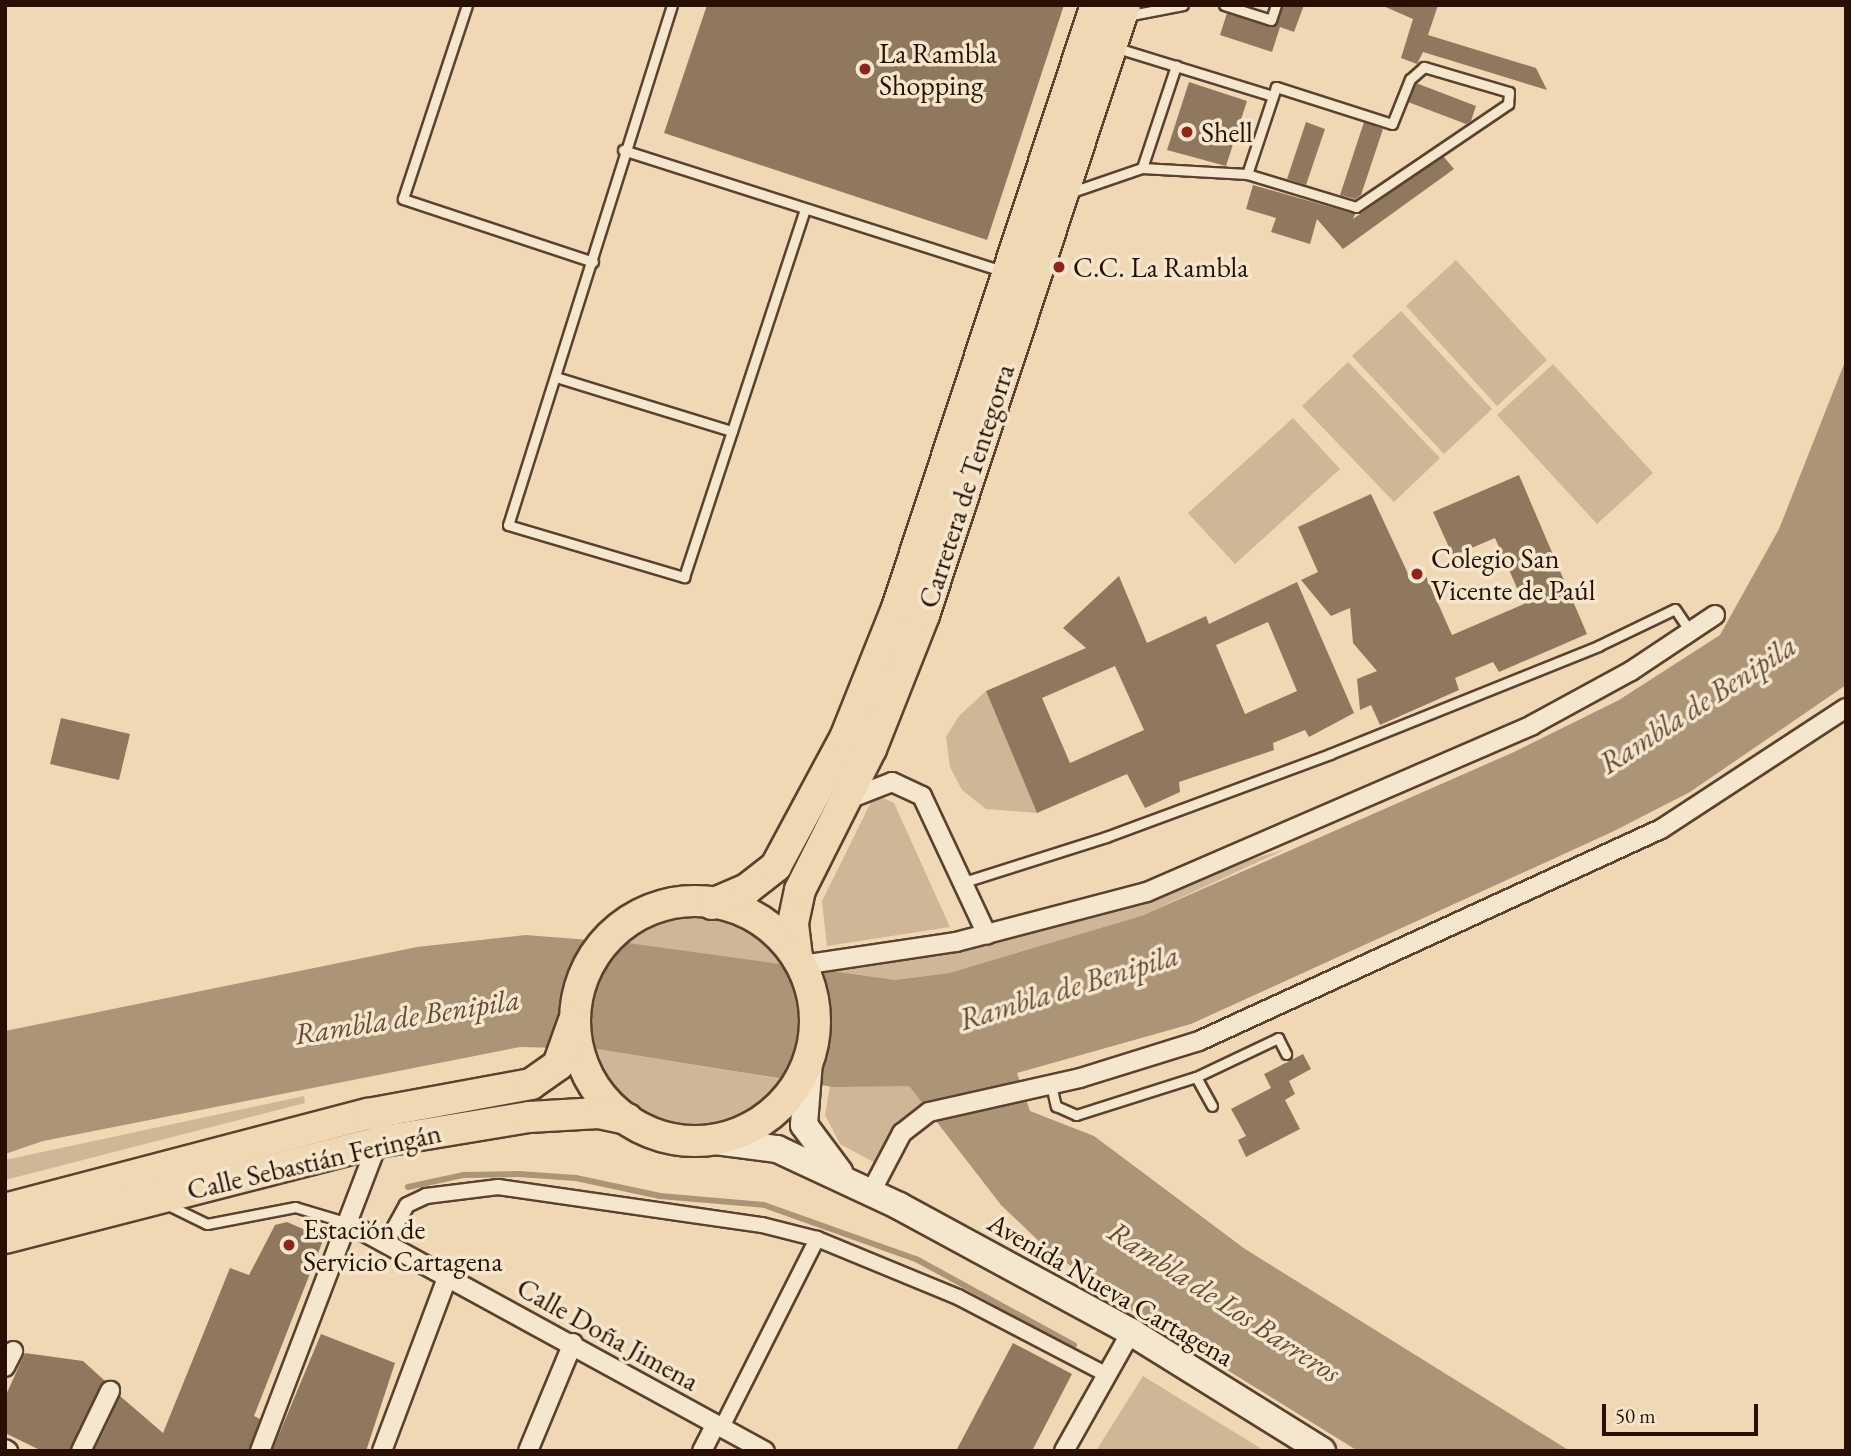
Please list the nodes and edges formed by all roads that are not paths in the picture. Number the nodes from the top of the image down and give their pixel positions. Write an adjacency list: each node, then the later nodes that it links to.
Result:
1 (467, 5): 15 (lane)
2 (672, 5): 10 (lane)
3 (1183, 5): 6 (lane)
4 (1224, 5): 5 (lane)
5 (1276, 5)
6 (1114, 9): 7 (main road, Carretera de Tentegorra); 16 (main road, Carretera de Tentegorra)
7 (1112, 46): 8 (lane); 13 (main road, Carretera de Tentegorra)
8 (1176, 65): 9 (lane); 11 (lane)
9 (1273, 96): 12 (lane); 12 (lane)
10 (624, 150): 14 (lane); 15 (lane)
11 (1142, 168): 12 (lane); 13 (lane)
12 (1247, 174)
13 (1063, 194): 22 (main road, Carretera de Tentegorra)
14 (805, 209): 16 (lane); 18 (lane)
15 (593, 262): 17 (lane)
16 (1008, 273): 24 (main road, Carretera de Tentegorra)
17 (556, 377): 18 (lane); 18 (lane)
18 (732, 432)
19 (1716, 615): 20 (street)
20 (1691, 632): 23 (lane); 25 (street)
21 (1846, 708): 31 (street)
22 (845, 802): 23 (street); 26 (main road, Carretera de Tentegorra)
23 (964, 882): 25 (street)
24 (712, 904): 26 (main road); 27 (main road)
25 (988, 935): 26 (street)
26 (801, 964): 29 (main road)
27 (573, 1039): 33 (main road); 38 (main road, Calle Sebastián Feringán)
28 (1286, 1054): 30 (lane)
29 (804, 1075): 34 (main road); 36 (main road, Avenida Nueva Cartagena)
30 (1196, 1077): 31 (lane); 32 (lane)
31 (1051, 1085): 36 (street)
32 (1212, 1106)
33 (627, 1119): 34 (main road); 35 (main road, Calle Sebastián Feringán)
34 (700, 1139): 36 (main road, Avenida Nueva Cartagena)
35 (378, 1142): 37 (main road, Calle Sebastián Feringán); 39 (street)
36 (867, 1190): 44 (main road, Avenida Nueva Cartagena)
37 (157, 1199): 39 (lane); 40 (main road, Calle Sebastián Feringán)
38 (5, 1209)
39 (350, 1224): 42 (street, Calle Doña Jimena); 50 (street)
40 (5, 1238)
41 (817, 1239): 42 (street); 46 (street); 48 (street)
42 (386, 1242): 43 (street, Calle Doña Jimena)
43 (448, 1275): 45 (street, Calle Doña Jimena); 51 (street)
44 (1130, 1332): 46 (street); 56 (main road, Avenida Nueva Cartagena)
45 (573, 1343): 48 (street, Calle Doña Jimena); 52 (street)
46 (1105, 1374): 55 (street)
47 (110, 1391): 49 (street)
48 (719, 1426): 53 (street); 54 (street, Calle Doña Jimena)
49 (81, 1451)
50 (260, 1451)
51 (382, 1451)
52 (528, 1451)
53 (702, 1451)
54 (765, 1451)
55 (1064, 1451)
56 (1322, 1451)

